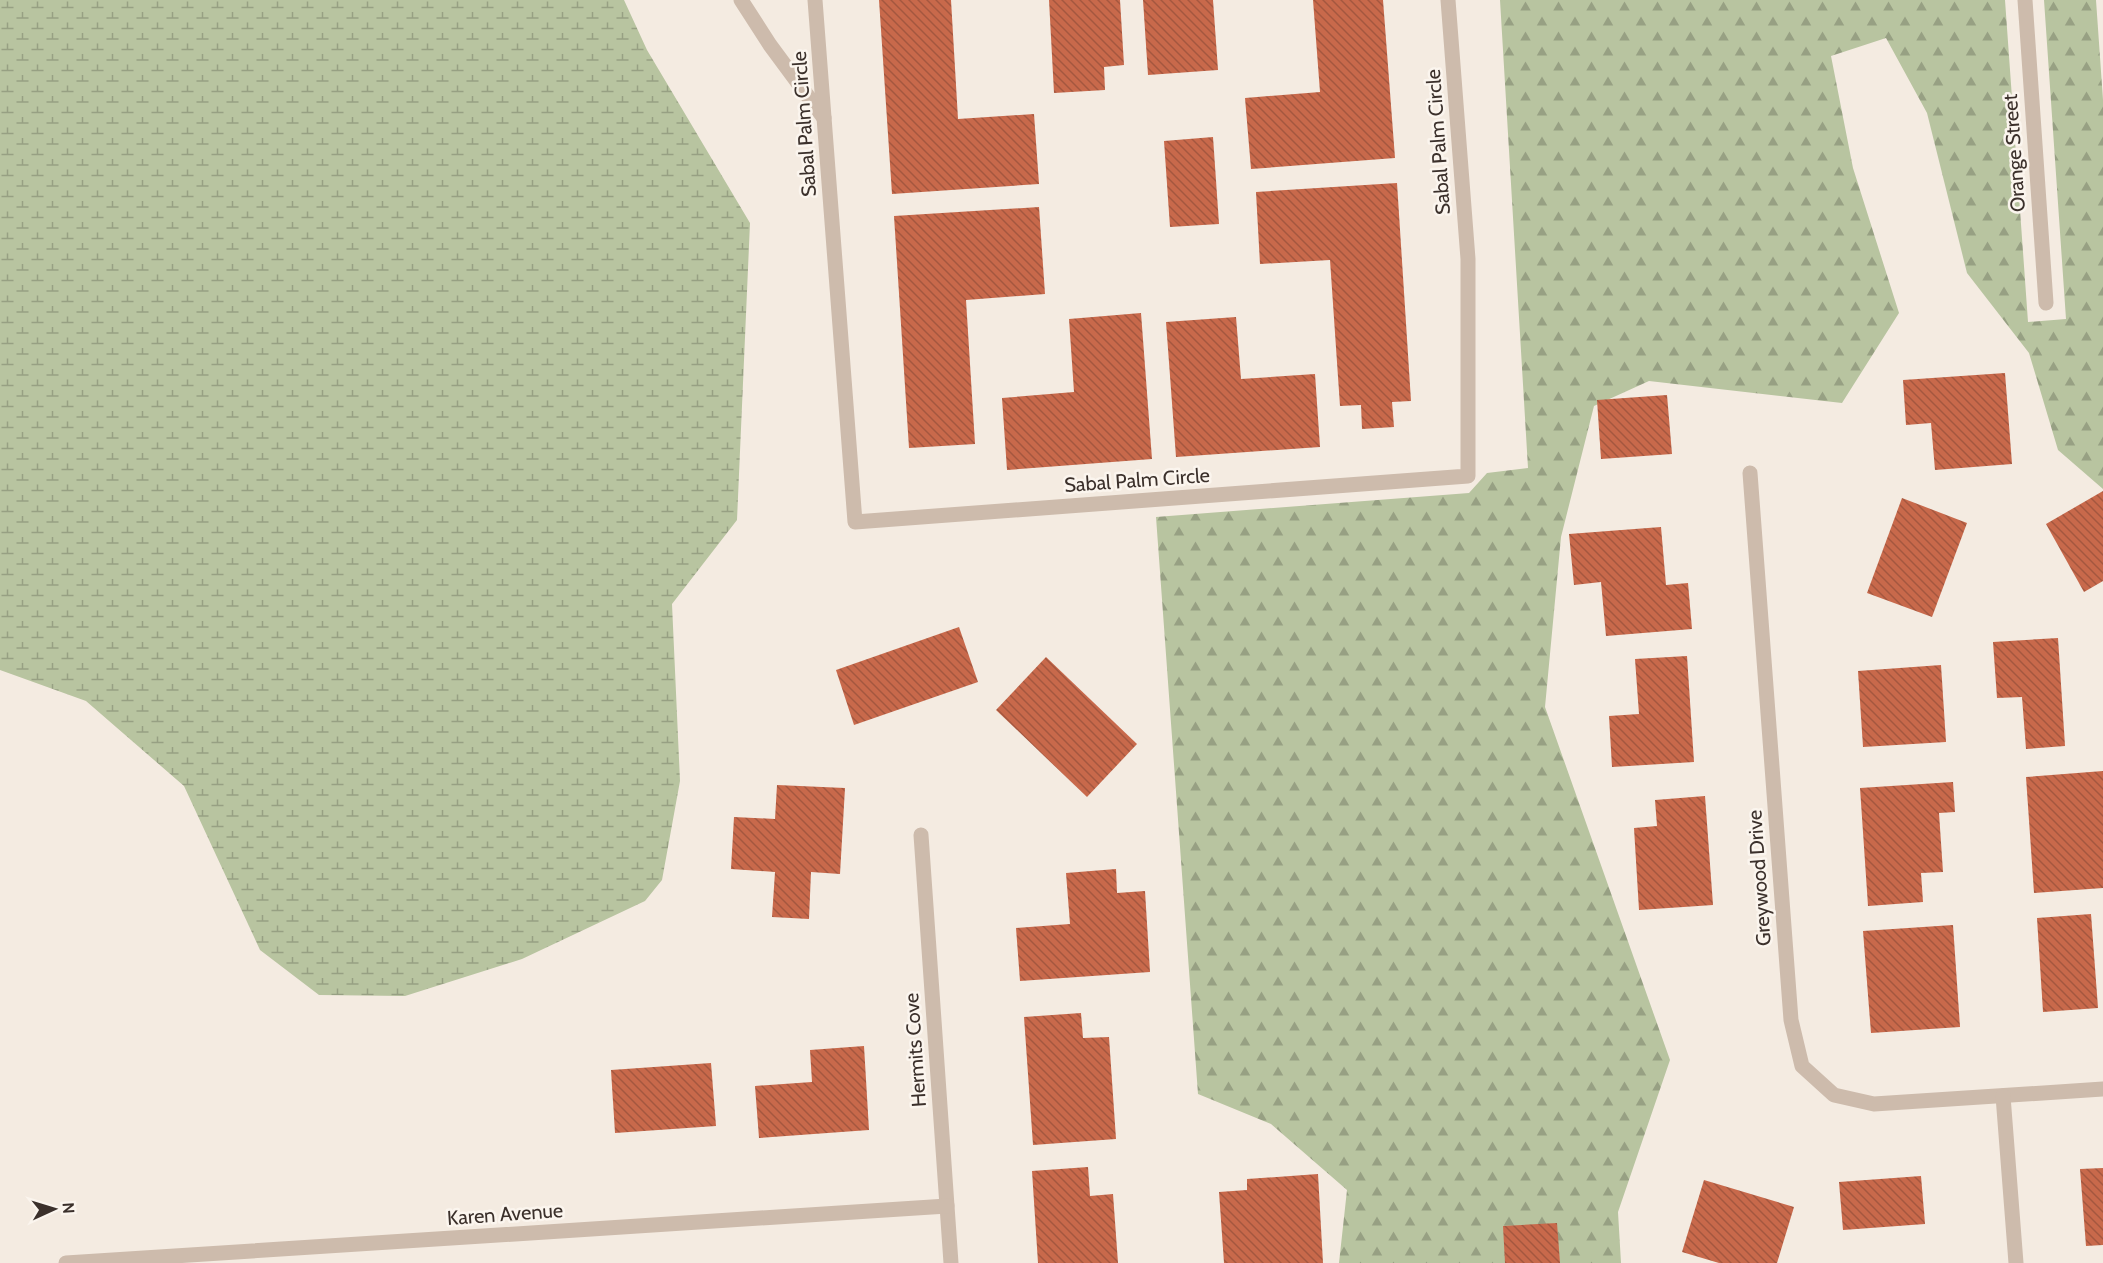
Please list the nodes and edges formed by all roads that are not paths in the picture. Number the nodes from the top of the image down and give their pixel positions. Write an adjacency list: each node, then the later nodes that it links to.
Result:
1 (741, 0): 5 (street)
2 (815, 0): 5 (street, Sabal Palm Circle)
3 (1448, 0): 5 (street, Sabal Palm Circle)
4 (2025, 0): 6 (street, Orange Street)
5 (824, 119)
6 (2046, 303)
7 (1750, 473): 10 (street, Greywood Drive)
8 (921, 835): 11 (street, Hermits Cove)
9 (2103, 1089): 10 (street, Greywood Drive)
10 (2003, 1096): 14 (street)
11 (947, 1206): 12 (street, Karen Avenue); 13 (street, Hermits Cove)
12 (66, 1263)
13 (951, 1263)
14 (2016, 1263)

